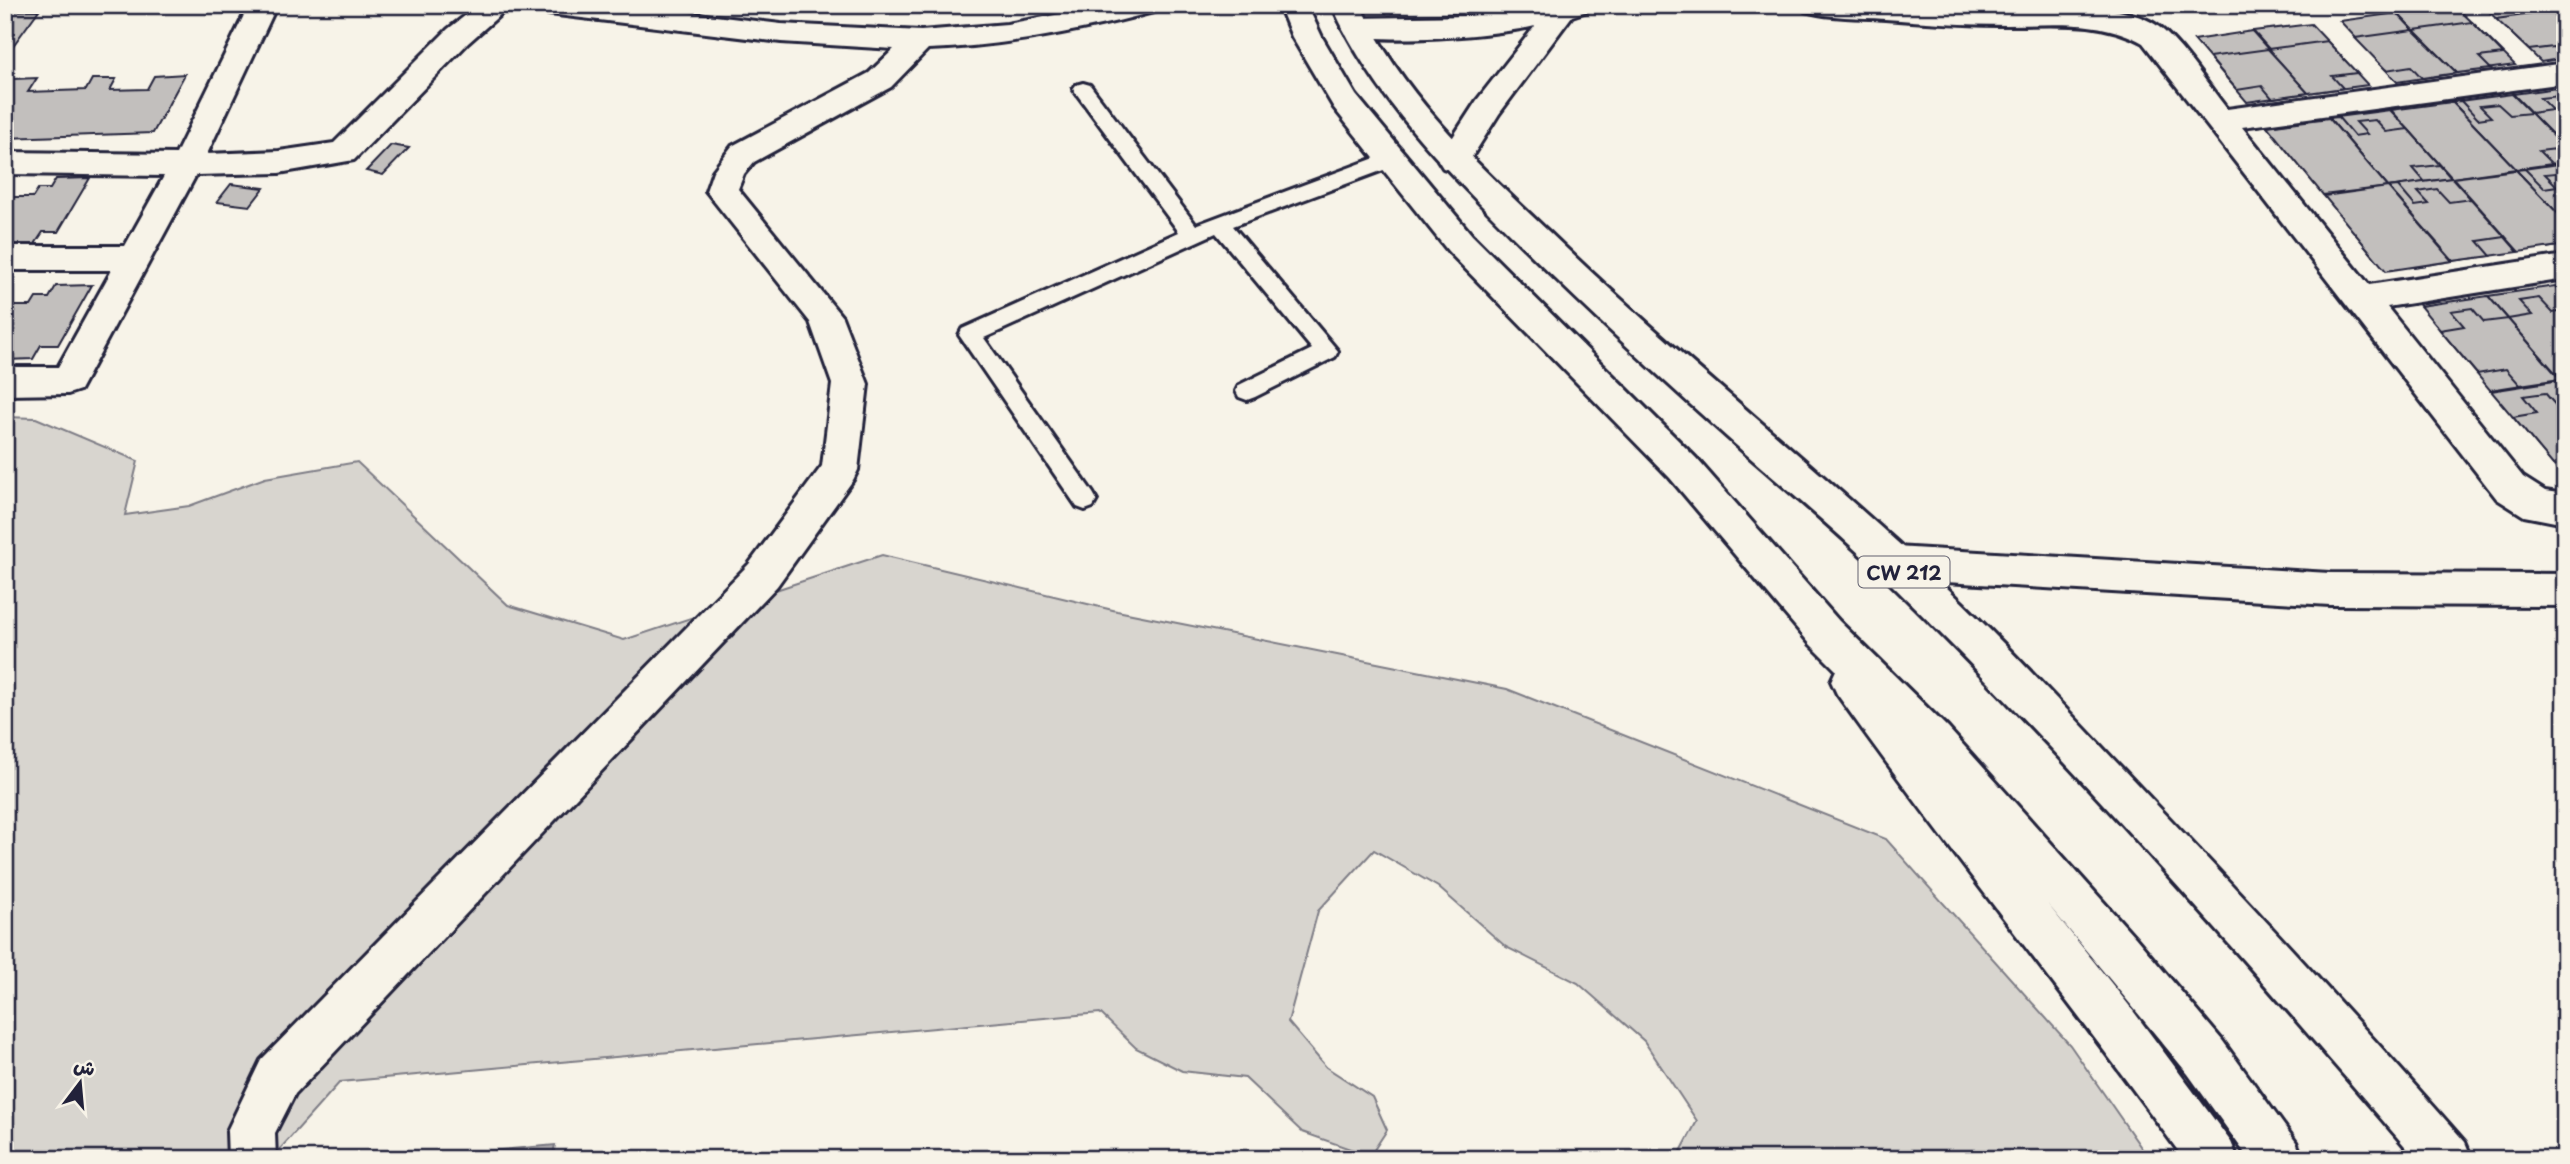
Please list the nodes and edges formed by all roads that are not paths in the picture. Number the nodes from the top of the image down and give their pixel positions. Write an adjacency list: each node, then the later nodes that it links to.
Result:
1 (263, 5): 16 (main road)
2 (497, 5): 16 (main road)
3 (549, 5): 9 (main road)
4 (1147, 5): 9 (main road)
5 (1293, 5): 13 (main road)
6 (1815, 5): 12 (main road)
7 (1569, 8): 8 (main road); 14 (main road)
8 (1351, 16): 14 (main road, CW 212)
9 (920, 40): 30 (main road)
10 (2565, 73): 12 (main road)
11 (1083, 89): 18 (lane)
12 (2220, 120): 22 (main road)
13 (1390, 160): 17 (lane); 29 (main road)
14 (1454, 160): 27 (main road, CW 212)
15 (5, 163): 16 (main road)
16 (186, 164): 20 (main road)
17 (1219, 223): 18 (lane); 24 (lane)
18 (1192, 235): 25 (lane)
19 (5, 258): 20 (main road)
20 (135, 258): 23 (main road)
21 (2565, 267): 22 (main road)
22 (2361, 299): 26 (main road)
23 (5, 381)
24 (1247, 391)
25 (1085, 500)
26 (2565, 509)
27 (1895, 563): 28 (main road); 33 (main road, CW 212)
28 (2565, 590)
29 (1825, 634): 31 (main road); 32 (main road)
30 (252, 1159)
31 (2214, 1159)
32 (2279, 1159)
33 (2448, 1159)

